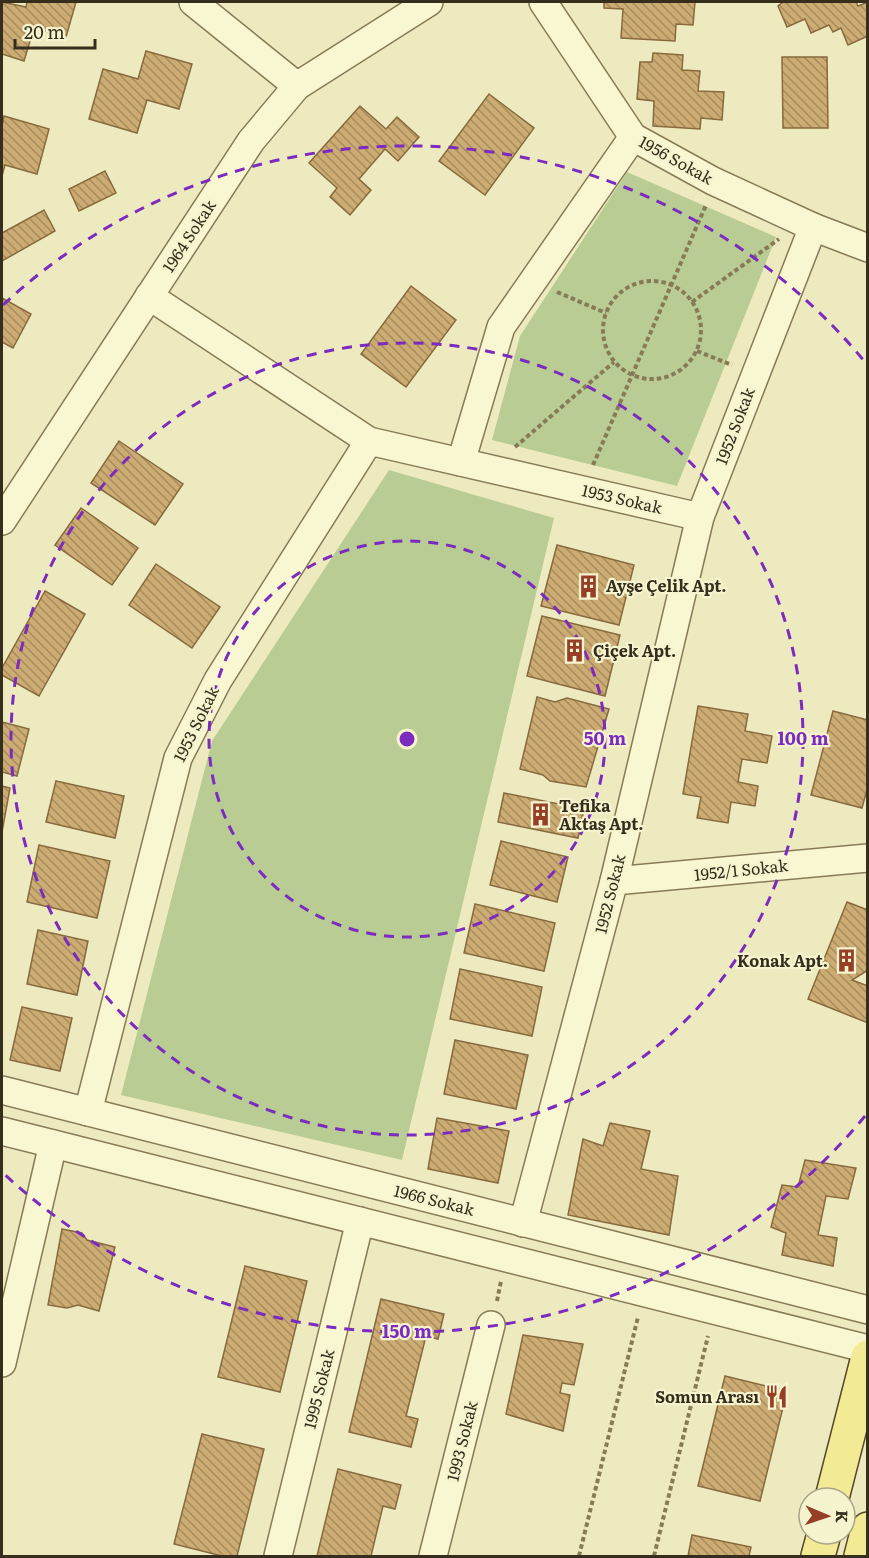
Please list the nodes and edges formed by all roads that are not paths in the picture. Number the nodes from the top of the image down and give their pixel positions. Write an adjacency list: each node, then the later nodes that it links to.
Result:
1 (193, 2): 4 (street)
2 (429, 2): 4 (street, 1964 Sokak)
3 (543, 2): 5 (street, 1956 Sokak)
4 (297, 86): 8 (street, 1964 Sokak)
5 (633, 137): 6 (street, 1956 Sokak); 10 (street)
6 (813, 227): 7 (street, 1956 Sokak); 11 (street, 1952 Sokak)
7 (867, 248)
8 (149, 296): 9 (street, 1953 Sokak); 12 (street, 1964 Sokak)
9 (369, 441): 10 (street, 1953 Sokak); 16 (street, 1953 Sokak)
10 (461, 462): 11 (street, 1953 Sokak)
11 (700, 517): 14 (street, 1952 Sokak)
12 (2, 521)
13 (867, 858): 14 (street, 1952/1 Sokak)
14 (614, 880): 20 (street, 1952 Sokak)
15 (2, 1090): 16 (street, 1966 Sokak)
16 (88, 1112): 20 (street, 1966 Sokak)
17 (2, 1131): 18 (street)
18 (53, 1144): 19 (street); 25 (street)
19 (360, 1221): 23 (street); 28 (street, 1995 Sokak)
20 (523, 1223): 21 (street, 1966 Sokak)
21 (867, 1310)
22 (491, 1325): 29 (street, 1993 Sokak)
23 (867, 1349)
24 (867, 1357): 26 (main road)
25 (2, 1363)
26 (835, 1486)
27 (867, 1529): 30 (main road)
28 (278, 1557)
29 (433, 1557)
30 (861, 1557)

